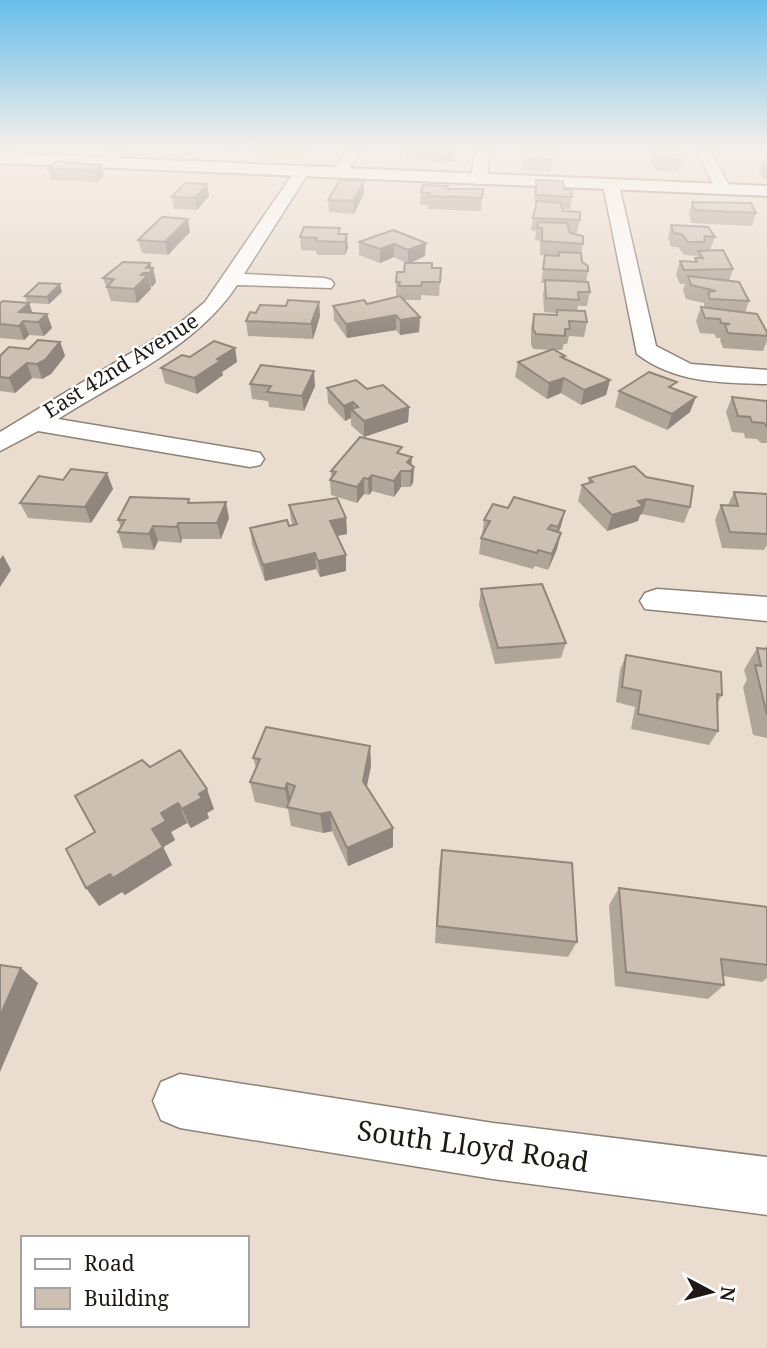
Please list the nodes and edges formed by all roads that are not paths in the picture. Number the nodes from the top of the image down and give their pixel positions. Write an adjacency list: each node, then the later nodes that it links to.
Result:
1 (274, 214): 3 (street, East 42nd Avenue)
2 (617, 214): 5 (street)
3 (232, 279): 4 (street); 6 (street, East 42nd Avenue)
4 (324, 284)
5 (767, 377)
6 (31, 422): 7 (street, East 42nd Avenue); 8 (street)
7 (0, 443)
8 (250, 459)
9 (657, 601): 10 (street)
10 (767, 610)
11 (180, 1101): 12 (street, South Lloyd Road)
12 (767, 1186)

